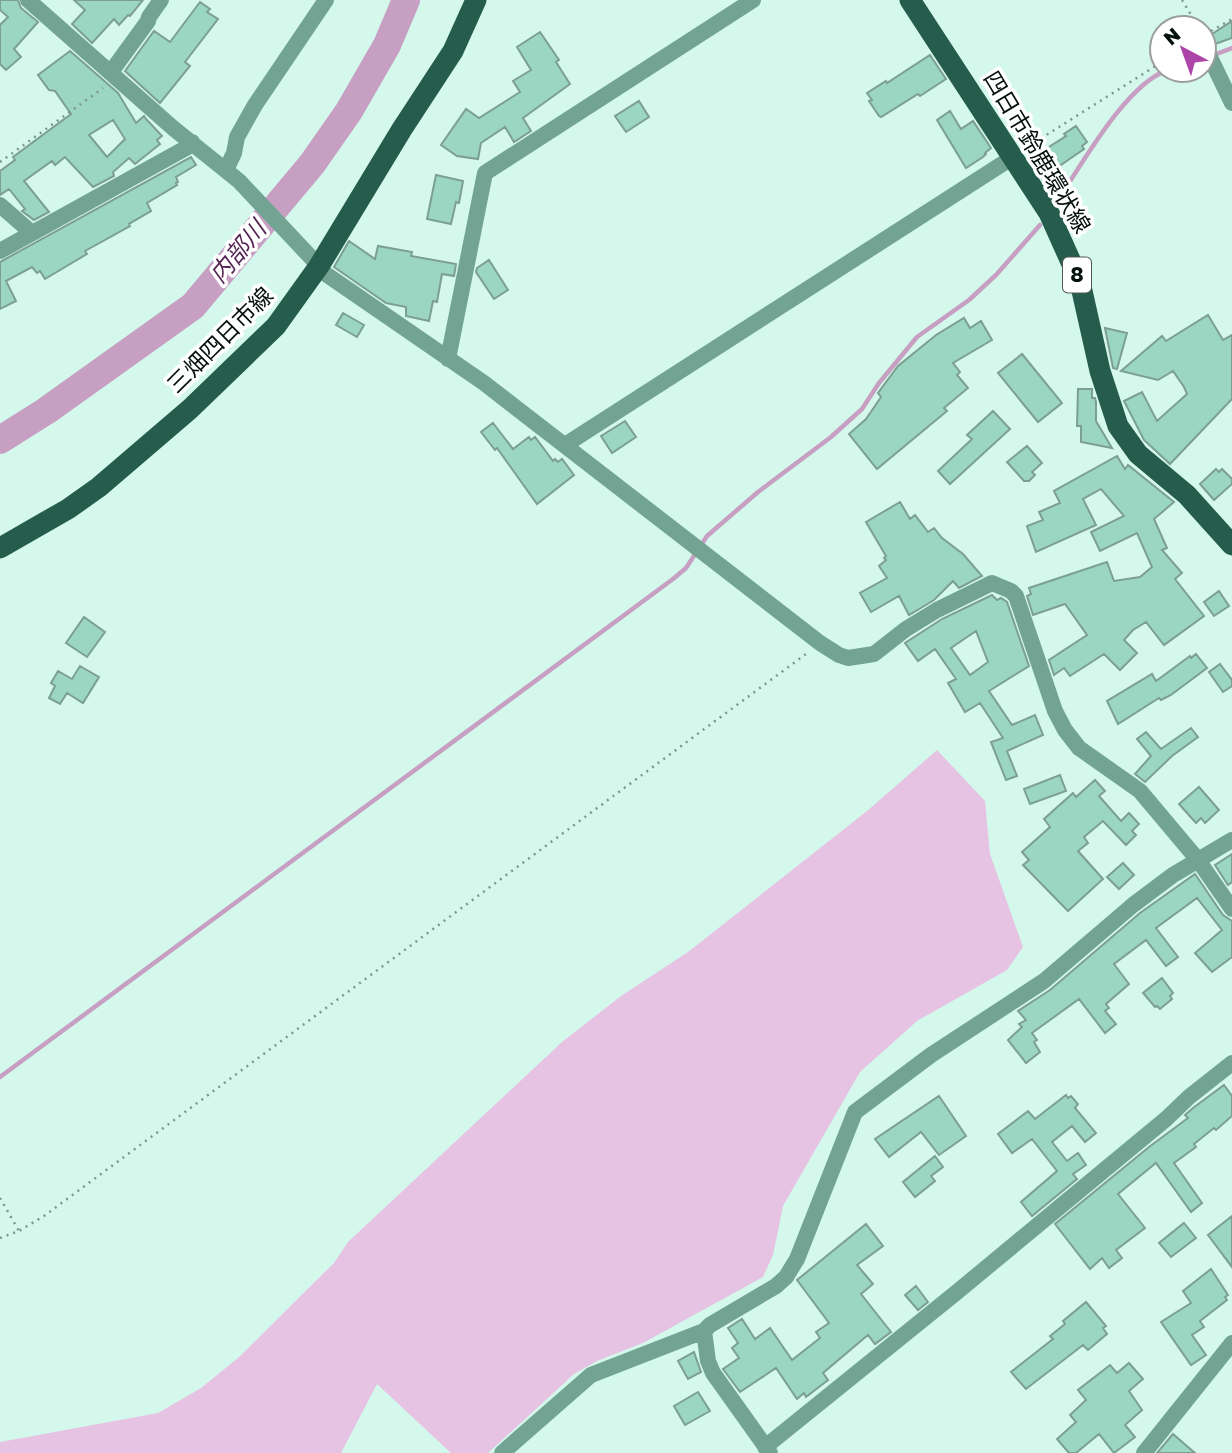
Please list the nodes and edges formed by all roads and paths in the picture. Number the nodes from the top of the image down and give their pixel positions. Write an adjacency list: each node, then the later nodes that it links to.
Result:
1 (29, 0): 11 (street)
2 (160, 0): 11 (street)
3 (326, 0): 16 (street)
4 (476, 0): 20 (main road, 三畑四日市線)
5 (753, 0): 21 (street)
6 (910, 0): 14 (main road, 四日市鈴鹿環状線 / 8)
7 (1232, 19): 8 (path)
8 (1218, 35)
9 (1148, 71): 14 (path)
10 (1218, 72): 12 (street)
11 (114, 75): 13 (street); 15 (path)
12 (1232, 103)
13 (192, 142): 16 (street); 18 (street)
14 (1013, 157): 22 (street); 23 (main road, 四日市鈴鹿環状線 / 8)
15 (0, 162)
16 (226, 170): 20 (street)
17 (0, 205): 18 (street)
18 (32, 233): 19 (street)
19 (0, 251)
20 (318, 267): 21 (street); 24 (main road, 三畑四日市線)
21 (448, 359): 22 (street)
22 (565, 445): 25 (street)
23 (1232, 545)
24 (0, 548)
25 (820, 643): 27 (street); 31 (path)
26 (1232, 840): 27 (street)
27 (1198, 860): 28 (street); 33 (street)
28 (1232, 909)
29 (1232, 1063): 35 (street)
30 (0, 1198): 31 (path)
31 (19, 1231): 32 (path)
32 (0, 1238)
33 (704, 1331): 35 (street); 36 (street)
34 (1232, 1343): 37 (street)
35 (767, 1450)
36 (502, 1453)
37 (1144, 1453)

